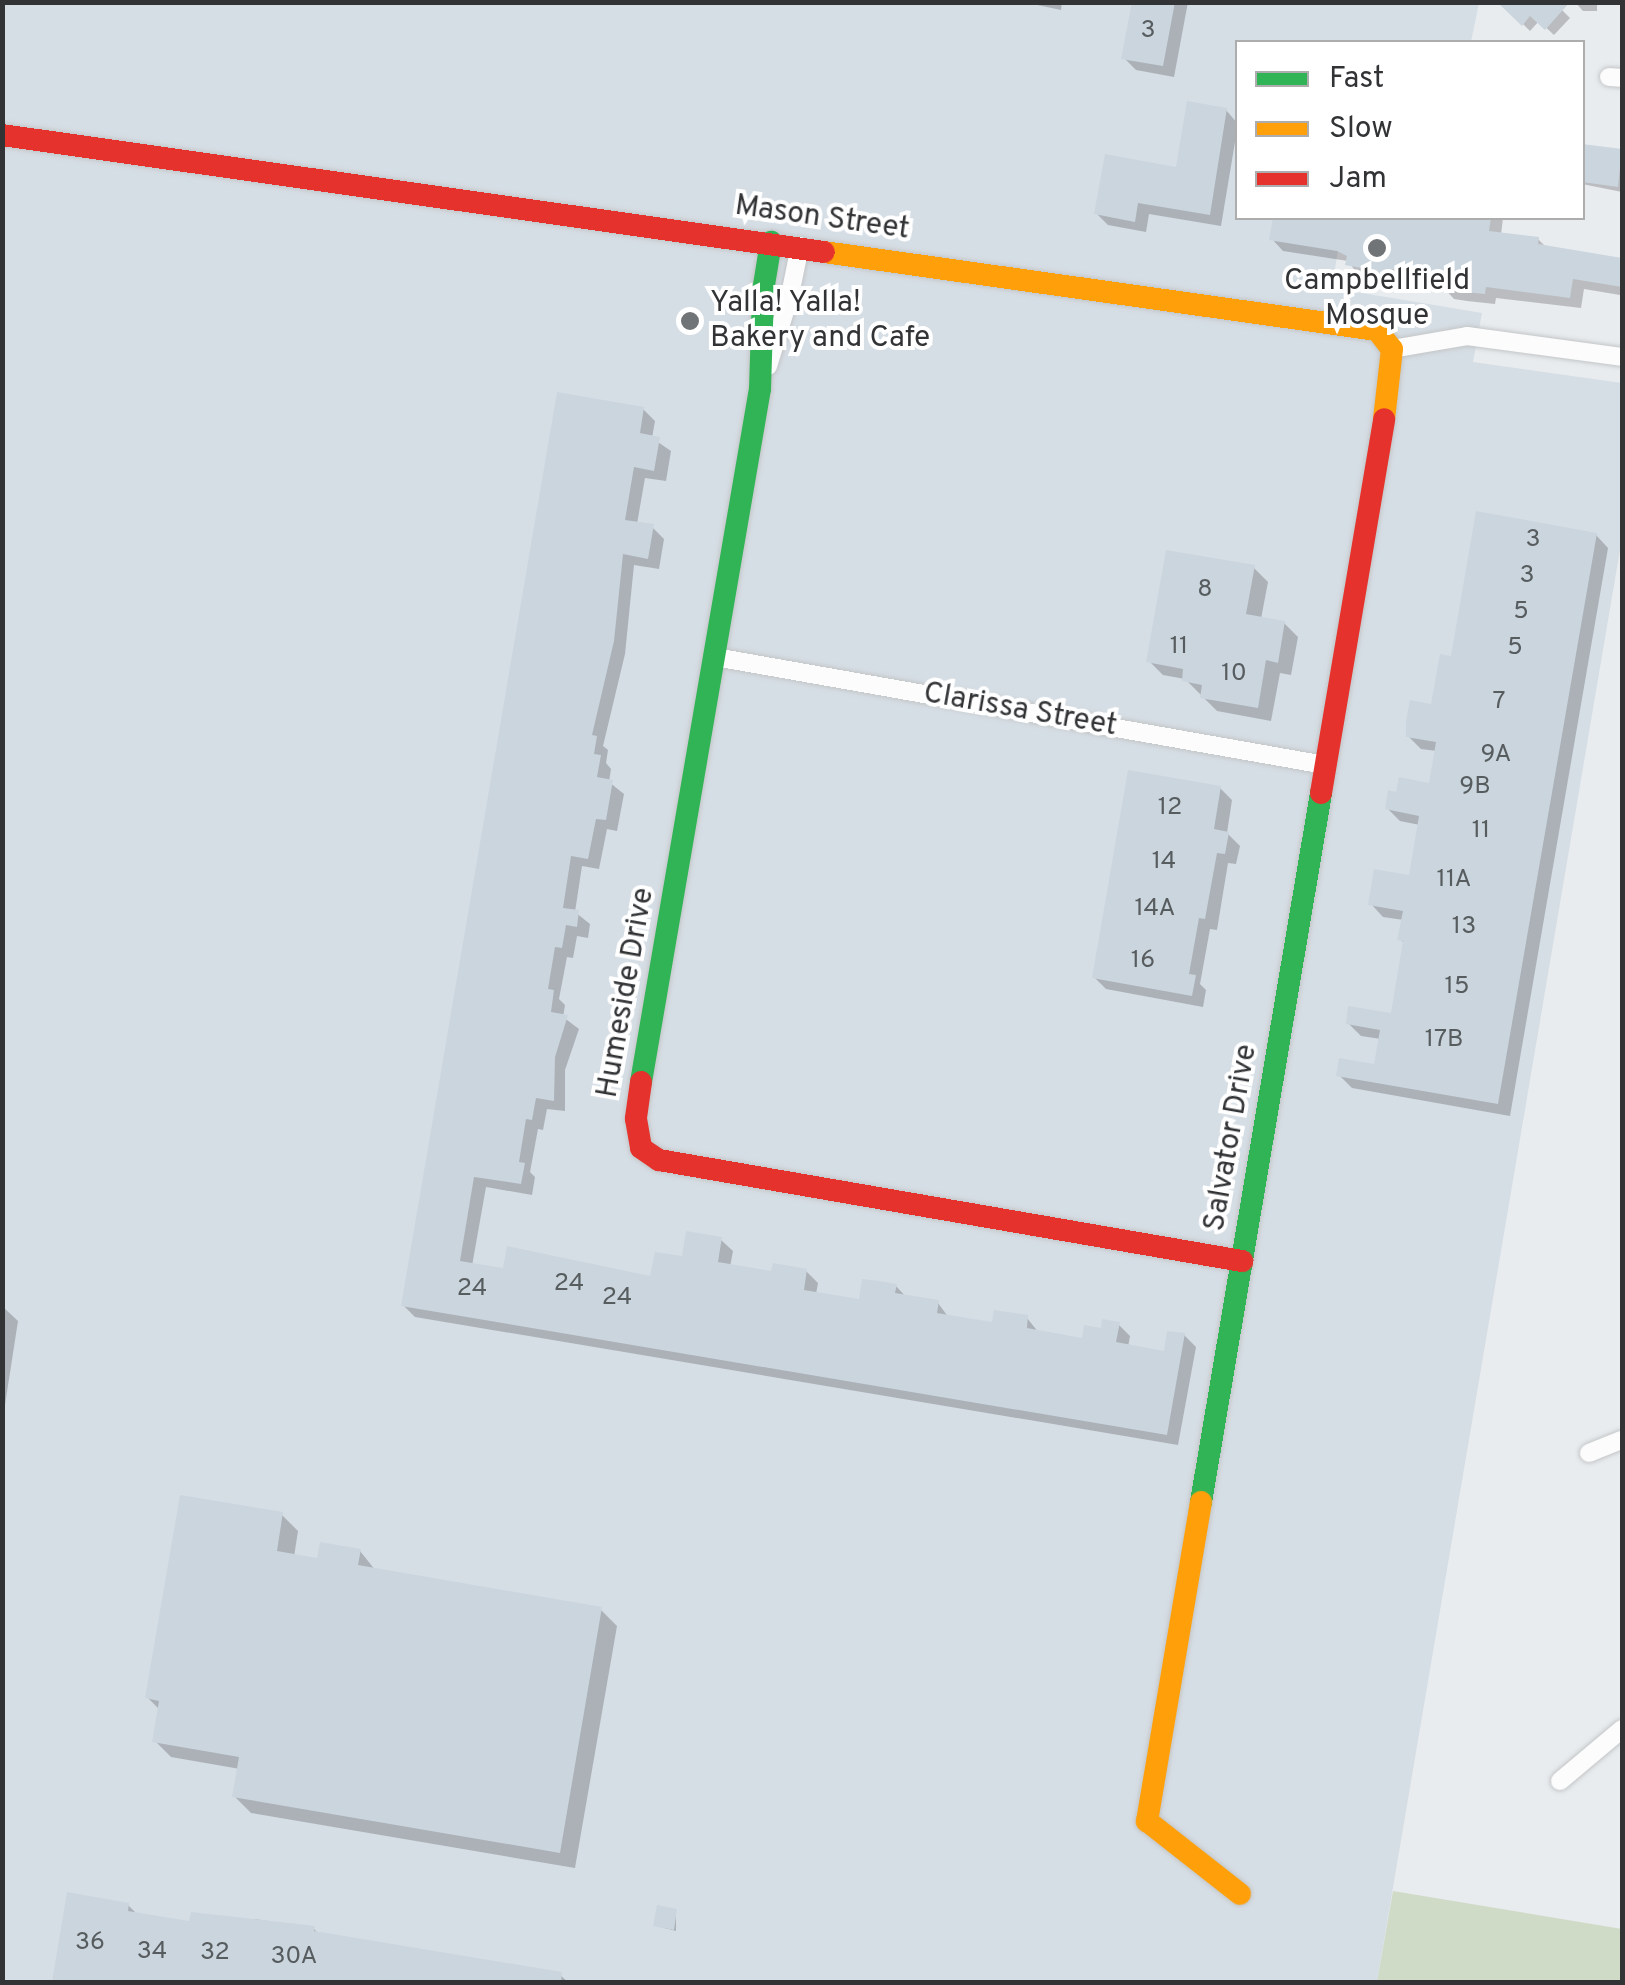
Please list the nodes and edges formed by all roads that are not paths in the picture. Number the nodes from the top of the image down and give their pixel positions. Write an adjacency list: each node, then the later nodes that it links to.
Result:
1 (2, 135): 2 (street, Mason Street)
2 (771, 242): 3 (street, Mason Street); 6 (street, Humeside Drive)
3 (800, 246): 4 (street, Mason Street); 6 (street)
4 (1392, 349): 5 (street); 8 (street, Salvator Drive)
5 (1622, 357)
6 (760, 389): 7 (street, Humeside Drive)
7 (715, 656): 8 (street, Clarissa Street); 9 (street, Humeside Drive)
8 (1326, 765): 9 (street, Salvator Drive)
9 (1242, 1260): 14 (street, Salvator Drive)
10 (1622, 1440): 11 (street)
11 (1589, 1453)
12 (1622, 1730): 13 (street)
13 (1560, 1781)
14 (1240, 1894)

